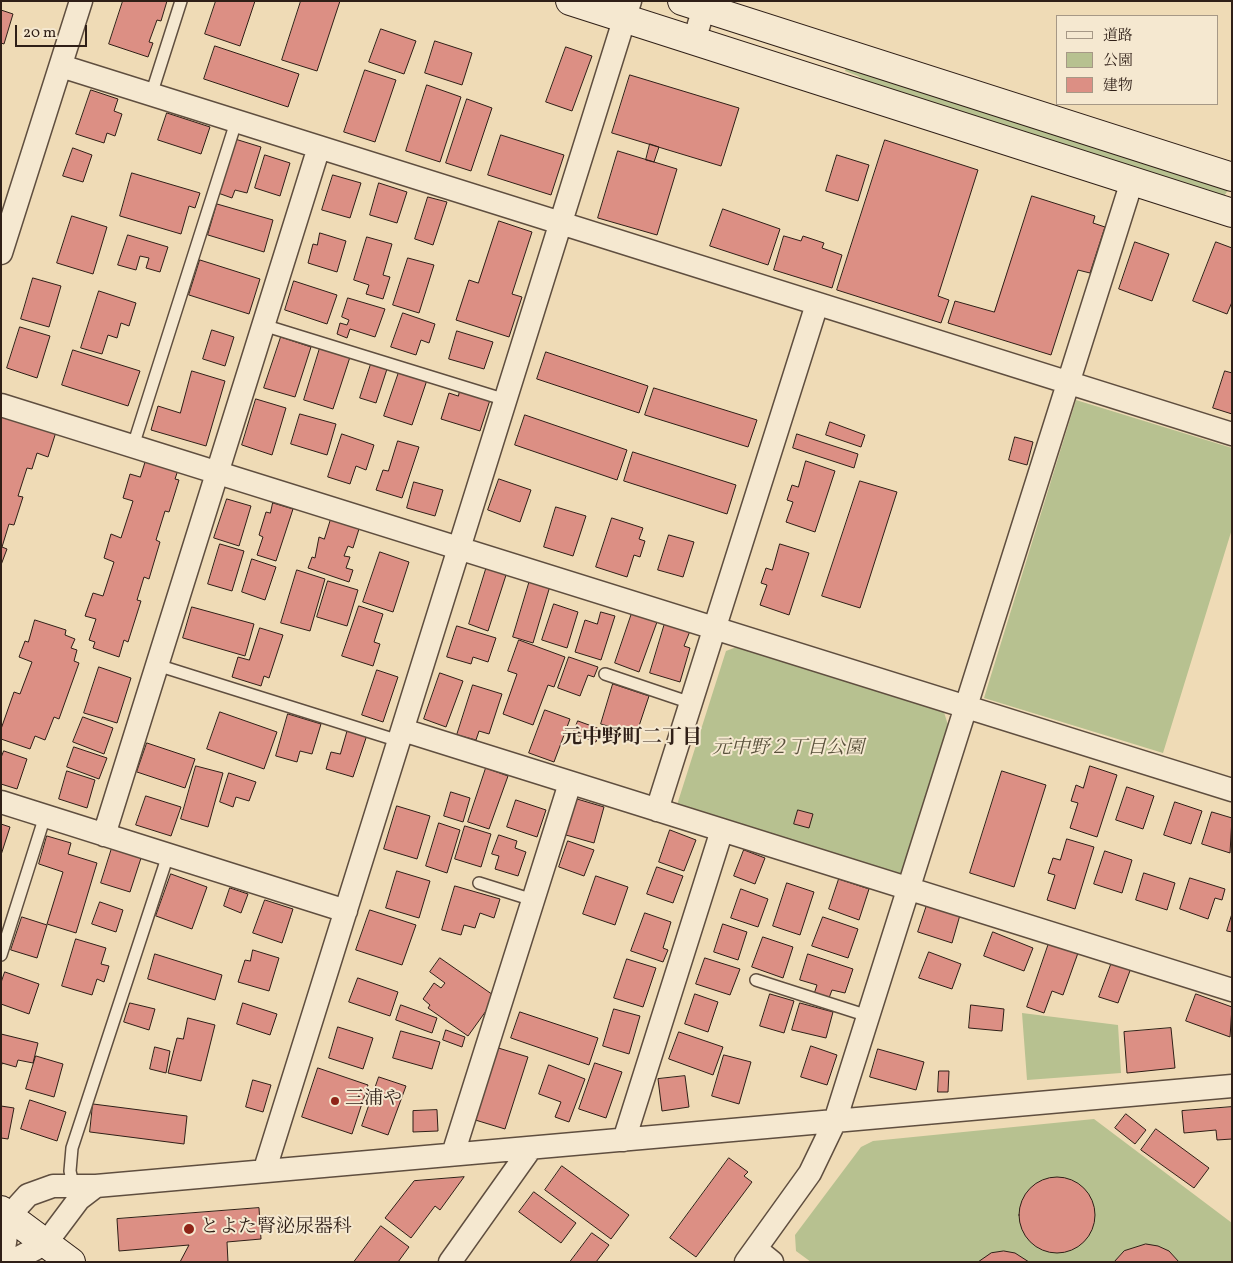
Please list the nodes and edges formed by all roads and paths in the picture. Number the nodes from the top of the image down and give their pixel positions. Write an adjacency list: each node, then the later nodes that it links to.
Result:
1 (81, 1): 7 (street)
2 (180, 1): 8 (lane)
3 (570, 1): 5 (street)
4 (697, 4): 6 (street); 11 (street)
5 (628, 10): 6 (street); 14 (street)
6 (694, 41): 12 (street)
7 (61, 66): 8 (street); 15 (street)
8 (151, 95): 9 (street)
9 (236, 122): 10 (street); 22 (lane)
10 (319, 148): 14 (street); 17 (street)
11 (1232, 177)
12 (1132, 181): 13 (street); 18 (street)
13 (1232, 213)
14 (561, 223): 16 (street); 19 (street)
15 (1, 252)
16 (817, 304): 18 (street); 25 (street)
17 (263, 325): 19 (lane); 23 (street)
18 (1068, 383): 21 (street); 29 (street)
19 (506, 400): 24 (street)
20 (1, 405): 22 (street)
21 (1232, 434)
22 (134, 446): 23 (street)
23 (217, 472): 24 (street); 26 (street)
24 (459, 548): 25 (street); 30 (street)
25 (715, 628): 28 (street); 29 (street)
26 (157, 665): 30 (lane); 37 (street)
27 (605, 674): 28 (lane)
28 (691, 703): 34 (street)
29 (966, 707): 32 (street); 40 (street)
30 (401, 736): 31 (street); 42 (street)
31 (570, 783): 34 (street); 41 (street)
32 (1232, 790)
33 (1, 802): 35 (street)
34 (657, 810): 36 (street)
35 (45, 816): 37 (street); 43 (lane)
36 (722, 830): 40 (street); 49 (street)
37 (104, 835): 38 (street)
38 (168, 855): 42 (street); 53 (lane)
39 (479, 883): 41 (lane)
40 (908, 889): 45 (street); 46 (street)
41 (533, 900): 51 (street)
42 (346, 911): 52 (street)
43 (1, 955)
44 (756, 980): 46 (lane)
45 (1232, 990)
46 (868, 1016): 48 (street)
47 (1232, 1086): 48 (street)
48 (835, 1122): 49 (street); 56 (street)
49 (624, 1140): 50 (street)
50 (531, 1148): 51 (street); 60 (street)
51 (453, 1154): 52 (street)
52 (265, 1169): 53 (street)
53 (82, 1191): 54 (street); 55 (street)
54 (5, 1213): 55 (street); 57 (street)
55 (46, 1243): 58 (street); 59 (street)
56 (758, 1258)
57 (2, 1262)
58 (11, 1262)
59 (71, 1262)
60 (450, 1262)

